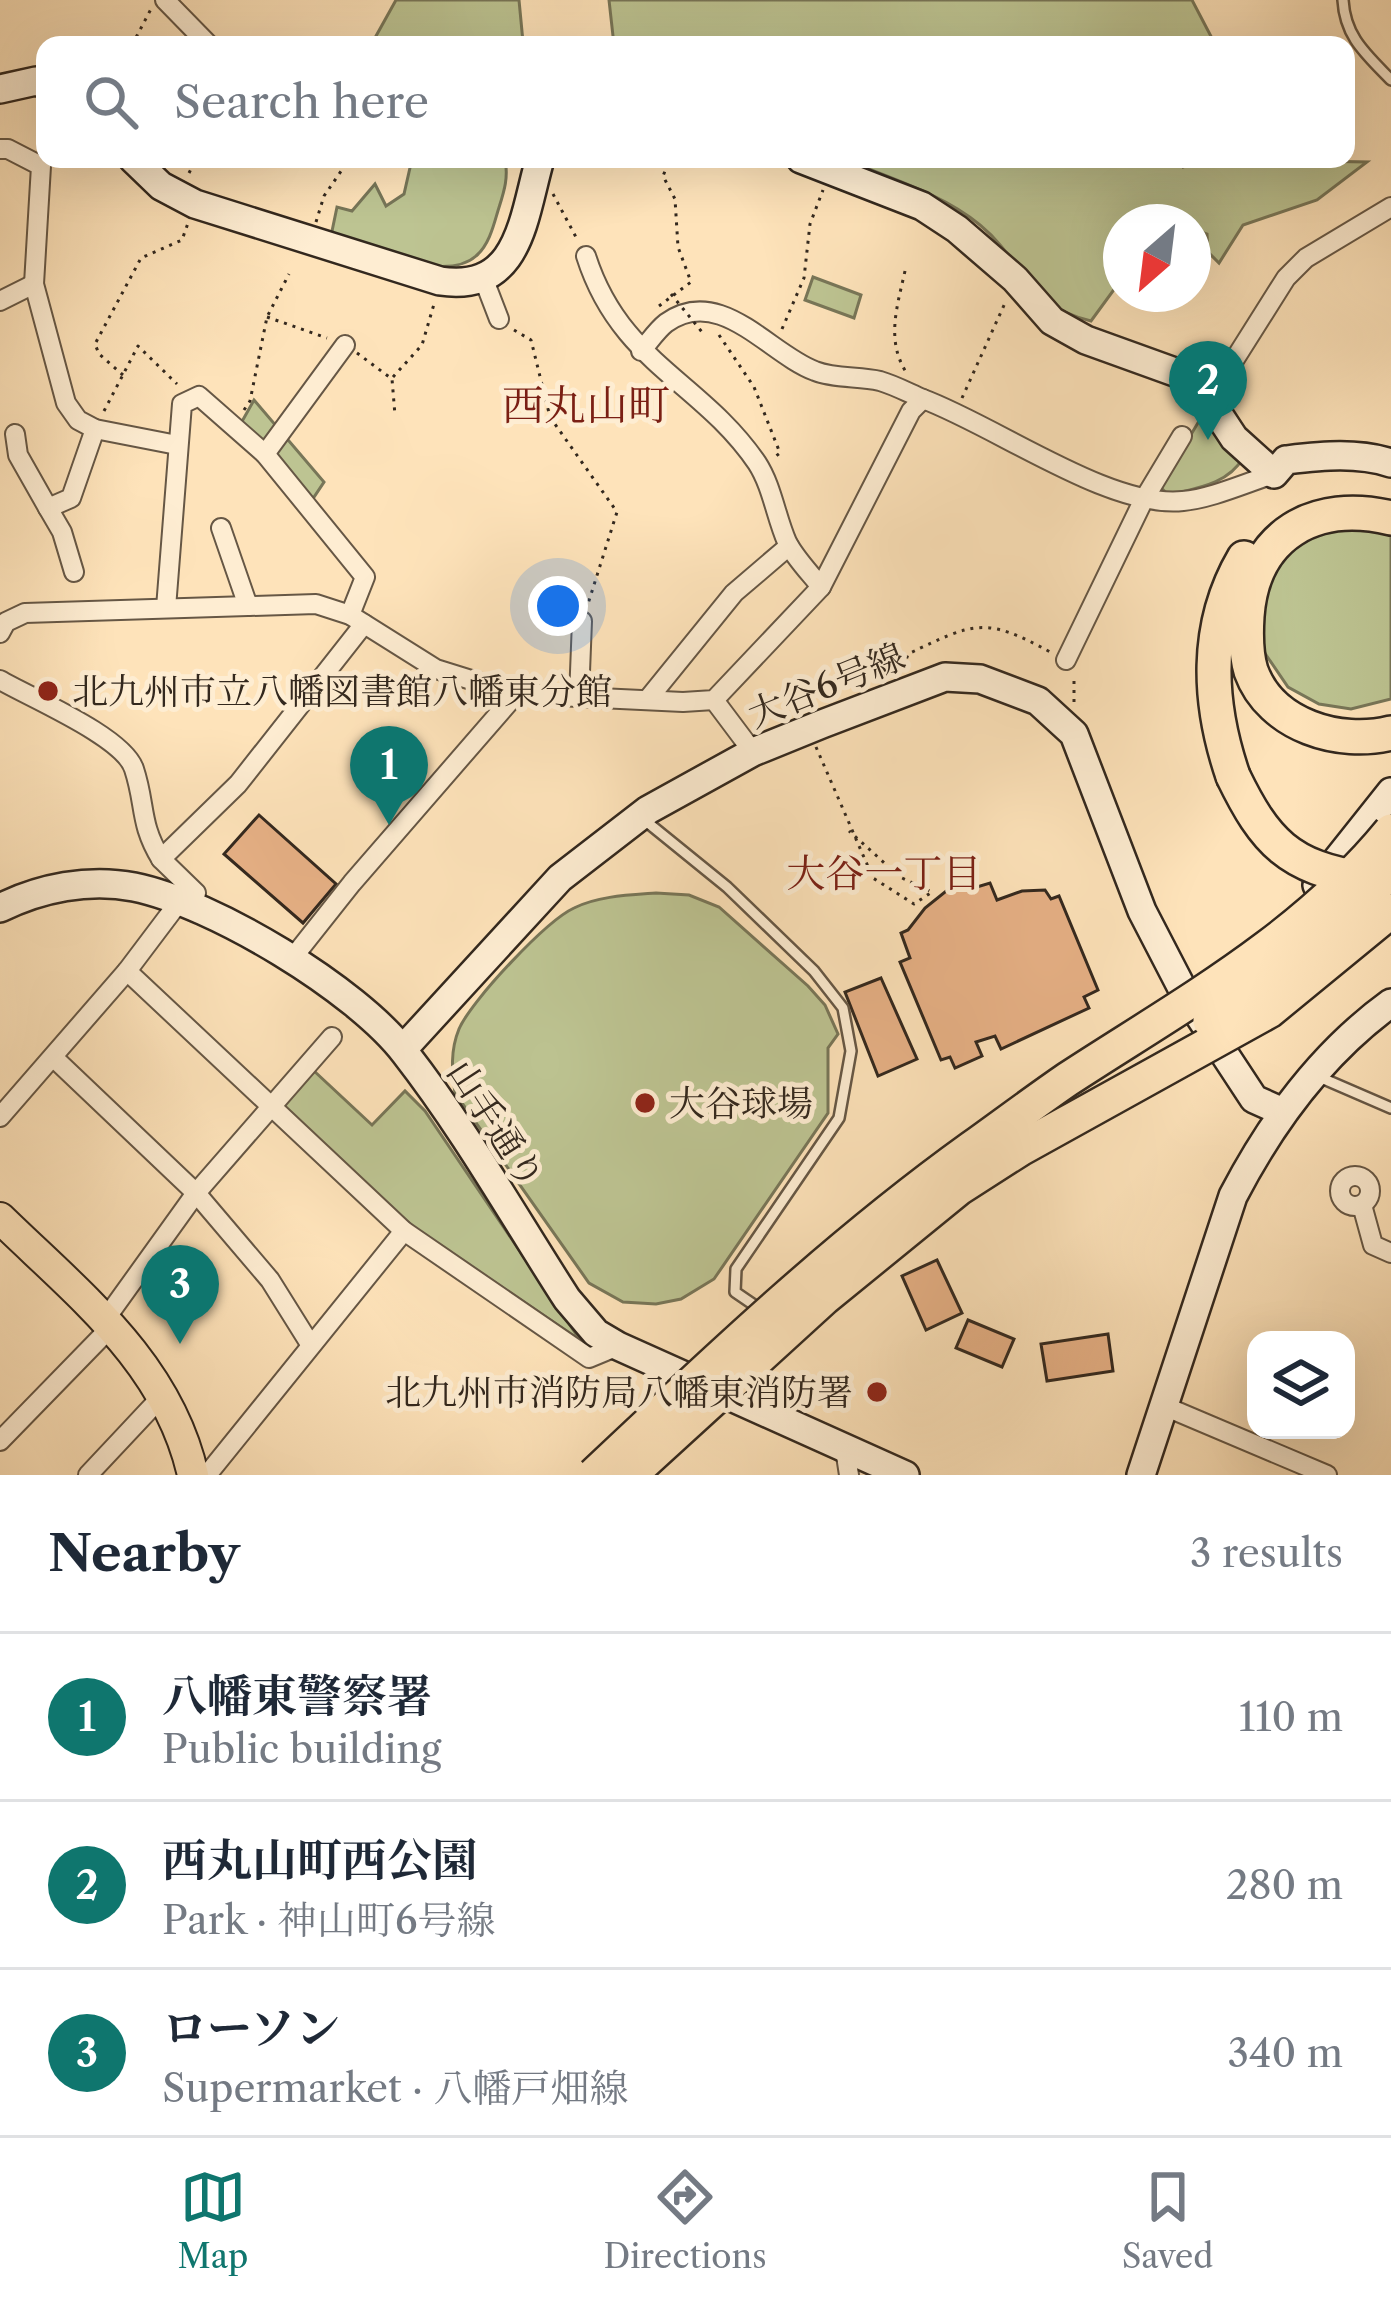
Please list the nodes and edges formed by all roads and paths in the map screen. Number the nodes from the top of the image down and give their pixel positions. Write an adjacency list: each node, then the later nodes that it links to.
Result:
1 (162, 0): 3 (path); 4 (street)
2 (1343, 0): 5 (lane)
3 (138, 36)
4 (200, 36)
5 (1351, 36)
6 (1355, 42): 7 (lane)
7 (1391, 80)
8 (36, 81): 9 (street)
9 (0, 88)
10 (0, 149): 11 (street)
11 (36, 163)
12 (41, 168): 28 (street)
13 (143, 168): 19 (street)
14 (343, 168): 21 (path)
15 (537, 168): 22 (path); 26 (street)
16 (666, 168): 29 (path)
17 (821, 168): 18 (street)
18 (830, 172): 25 (street); 36 (path)
19 (195, 204): 21 (street); 38 (path)
20 (1391, 207): 42 (street)
21 (309, 241): 27 (street)
22 (586, 256): 37 (street)
23 (905, 271): 40 (path)
24 (289, 274): 44 (path)
25 (1016, 279): 42 (street); 43 (path)
26 (484, 280): 27 (street); 32 (street)
27 (440, 281): 39 (path)
28 (34, 284): 30 (street); 45 (street)
29 (671, 294): 31 (path); 33 (path, bridge)
30 (0, 301)
31 (656, 308)
32 (500, 319): 65 (path)
33 (710, 324)
34 (719, 331): 51 (path)
35 (345, 345): 49 (street)
36 (774, 346): 37 (street); 40 (street)
37 (640, 351): 51 (street)
38 (123, 375): 41 (path); 45 (path)
39 (392, 379)
40 (923, 399): 43 (street); 60 (street)
41 (193, 400): 44 (street); 48 (street)
42 (1209, 400): 52 (street)
43 (956, 411): 53 (street)
44 (233, 427): 49 (street)
45 (95, 429): 48 (street); 55 (street)
46 (15, 434): 55 (street)
47 (1182, 436): 53 (street)
48 (177, 446): 63 (street)
49 (265, 454): 64 (street)
50 (1391, 463): 52 (street)
51 (760, 466): 58 (street)
52 (1274, 475): 53 (street)
53 (1143, 501): 69 (street)
54 (1391, 501): 80 (highway)
55 (48, 508): 59 (street)
56 (1391, 518): 67 (highway)
57 (221, 528): 62 (street)
58 (789, 546): 60 (street); 73 (street)
59 (74, 572)
60 (821, 587): 74 (street)
61 (0, 600): 66 (street)
62 (248, 606): 63 (street); 64 (street)
63 (166, 608): 66 (street)
64 (357, 620): 71 (street); 86 (street)
65 (582, 620): 72 (street)
66 (3, 627)
67 (1246, 631): 76 (highway); 78 (highway)
68 (908, 654): 69 (path)
69 (1066, 660): 75 (path)
70 (0, 680): 86 (street)
71 (516, 694): 72 (street); 91 (street)
72 (579, 697): 73 (street)
73 (648, 699): 74 (street)
74 (713, 700): 79 (street)
75 (1074, 707)
76 (1391, 710)
77 (809, 729): 79 (street, 大谷6号線); 83 (path); 93 (street, 大谷6号線)
78 (1391, 733)
79 (753, 752): 82 (street, 大谷6号線)
80 (1233, 776): 85 (highway, bridge); 87 (highway, bridge)
81 (1391, 793): 93 (street)
82 (640, 816): 96 (street, 大谷6号線); 109 (lane)
83 (850, 831): 83 (path)
84 (1391, 831): 103 (highway, bridge)
85 (1391, 851)
86 (161, 860): 88 (street)
87 (1391, 876): 103 (highway, bridge)
88 (178, 902): 89 (street, 山手通り); 91 (street, 山手通り); 92 (street)
89 (0, 908)
90 (1391, 911): 122 (highway, bridge)
91 (291, 960): 96 (street, 山手通り)
92 (127, 971): 97 (street); 99 (street)
93 (1185, 994): 101 (street, 大谷6号線); 109 (street)
94 (1391, 1003): 98 (street)
95 (332, 1037): 99 (street)
96 (403, 1049): 112 (street, 山手通り)
97 (54, 1058): 102 (street); 104 (street)
98 (1312, 1074): 100 (lane); 101 (street)
99 (270, 1107): 104 (street); 107 (street)
100 (1391, 1108)
101 (1283, 1112): 115 (street)
102 (0, 1118)
103 (941, 1171): 121 (highway, bridge)
104 (196, 1192): 110 (street); 111 (street)
105 (1363, 1205): 108 (street)
106 (0, 1218): 110 (main road)
107 (404, 1231): 111 (street); 112 (street)
108 (1391, 1253)
109 (754, 1305): 113 (street)
110 (107, 1324): 114 (main road); 116 (street)
111 (310, 1344): 120 (street)
112 (618, 1346): 113 (street, 山手通り)
113 (674, 1373): 117 (street, 山手通り)
114 (164, 1394): 118 (street); 119 (main road)
115 (1164, 1406): 124 (street); 125 (street)
116 (0, 1441)
117 (847, 1462): 123 (street, 山手通り)
118 (88, 1475)
119 (193, 1475)
120 (207, 1475)
121 (594, 1475)
122 (630, 1475)
123 (905, 1475)
124 (1141, 1475)
125 (1327, 1475)

